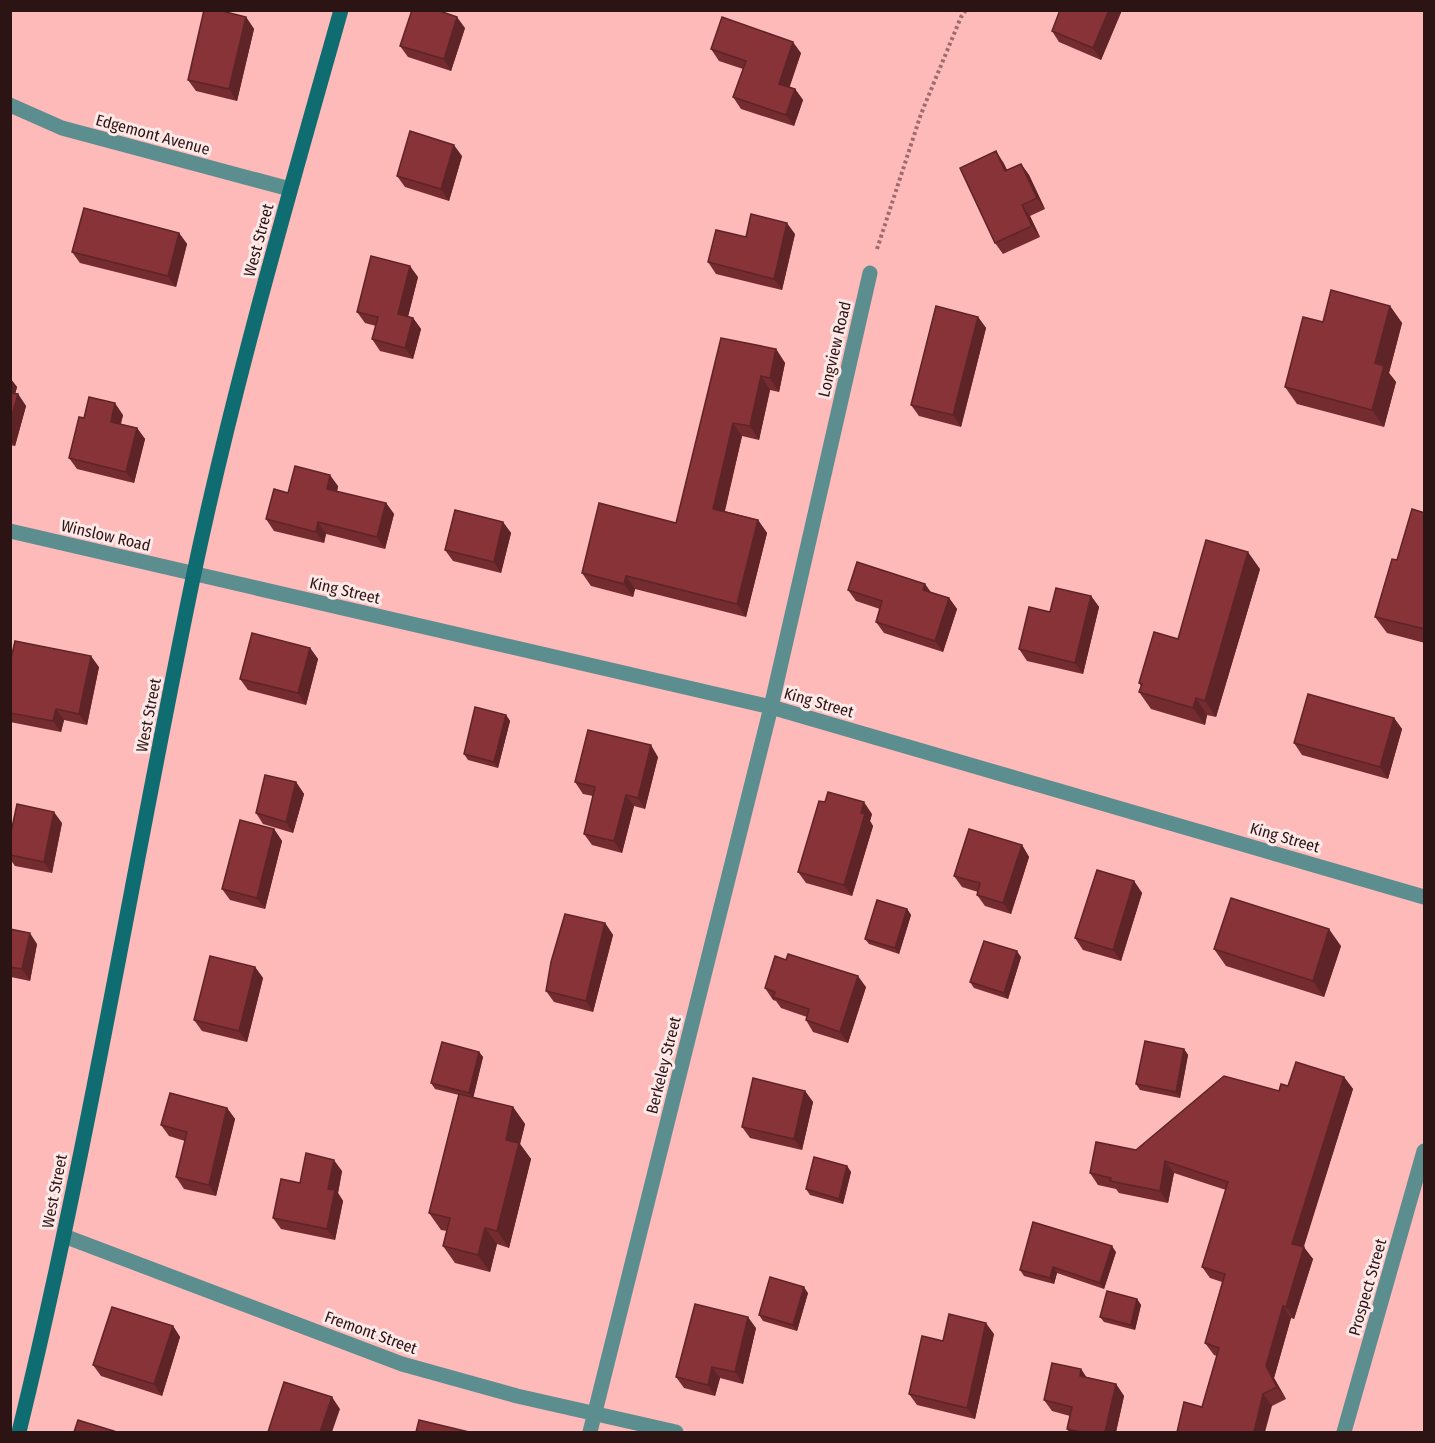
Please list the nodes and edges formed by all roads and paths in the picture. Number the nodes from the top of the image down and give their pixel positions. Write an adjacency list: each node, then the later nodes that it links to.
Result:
1 (341, 10): 4 (main road, West Street)
2 (966, 10): 5 (path)
3 (10, 105): 4 (street, Edgemont Avenue)
4 (290, 189): 7 (main road, West Street)
5 (870, 273): 8 (street, Longview Road)
6 (10, 531): 7 (street, Winslow Road)
7 (194, 574): 8 (street, King Street); 11 (main road, West Street)
8 (771, 706): 9 (street, King Street); 12 (street, Berkeley Street)
9 (1425, 897)
10 (1425, 1151): 16 (street, Prospect Street)
11 (64, 1236): 12 (street, Fremont Street); 13 (main road, West Street)
12 (594, 1414): 14 (street, Berkeley Street); 15 (street, Fremont Street)
13 (19, 1432)
14 (590, 1432)
15 (676, 1432)
16 (1344, 1432)

